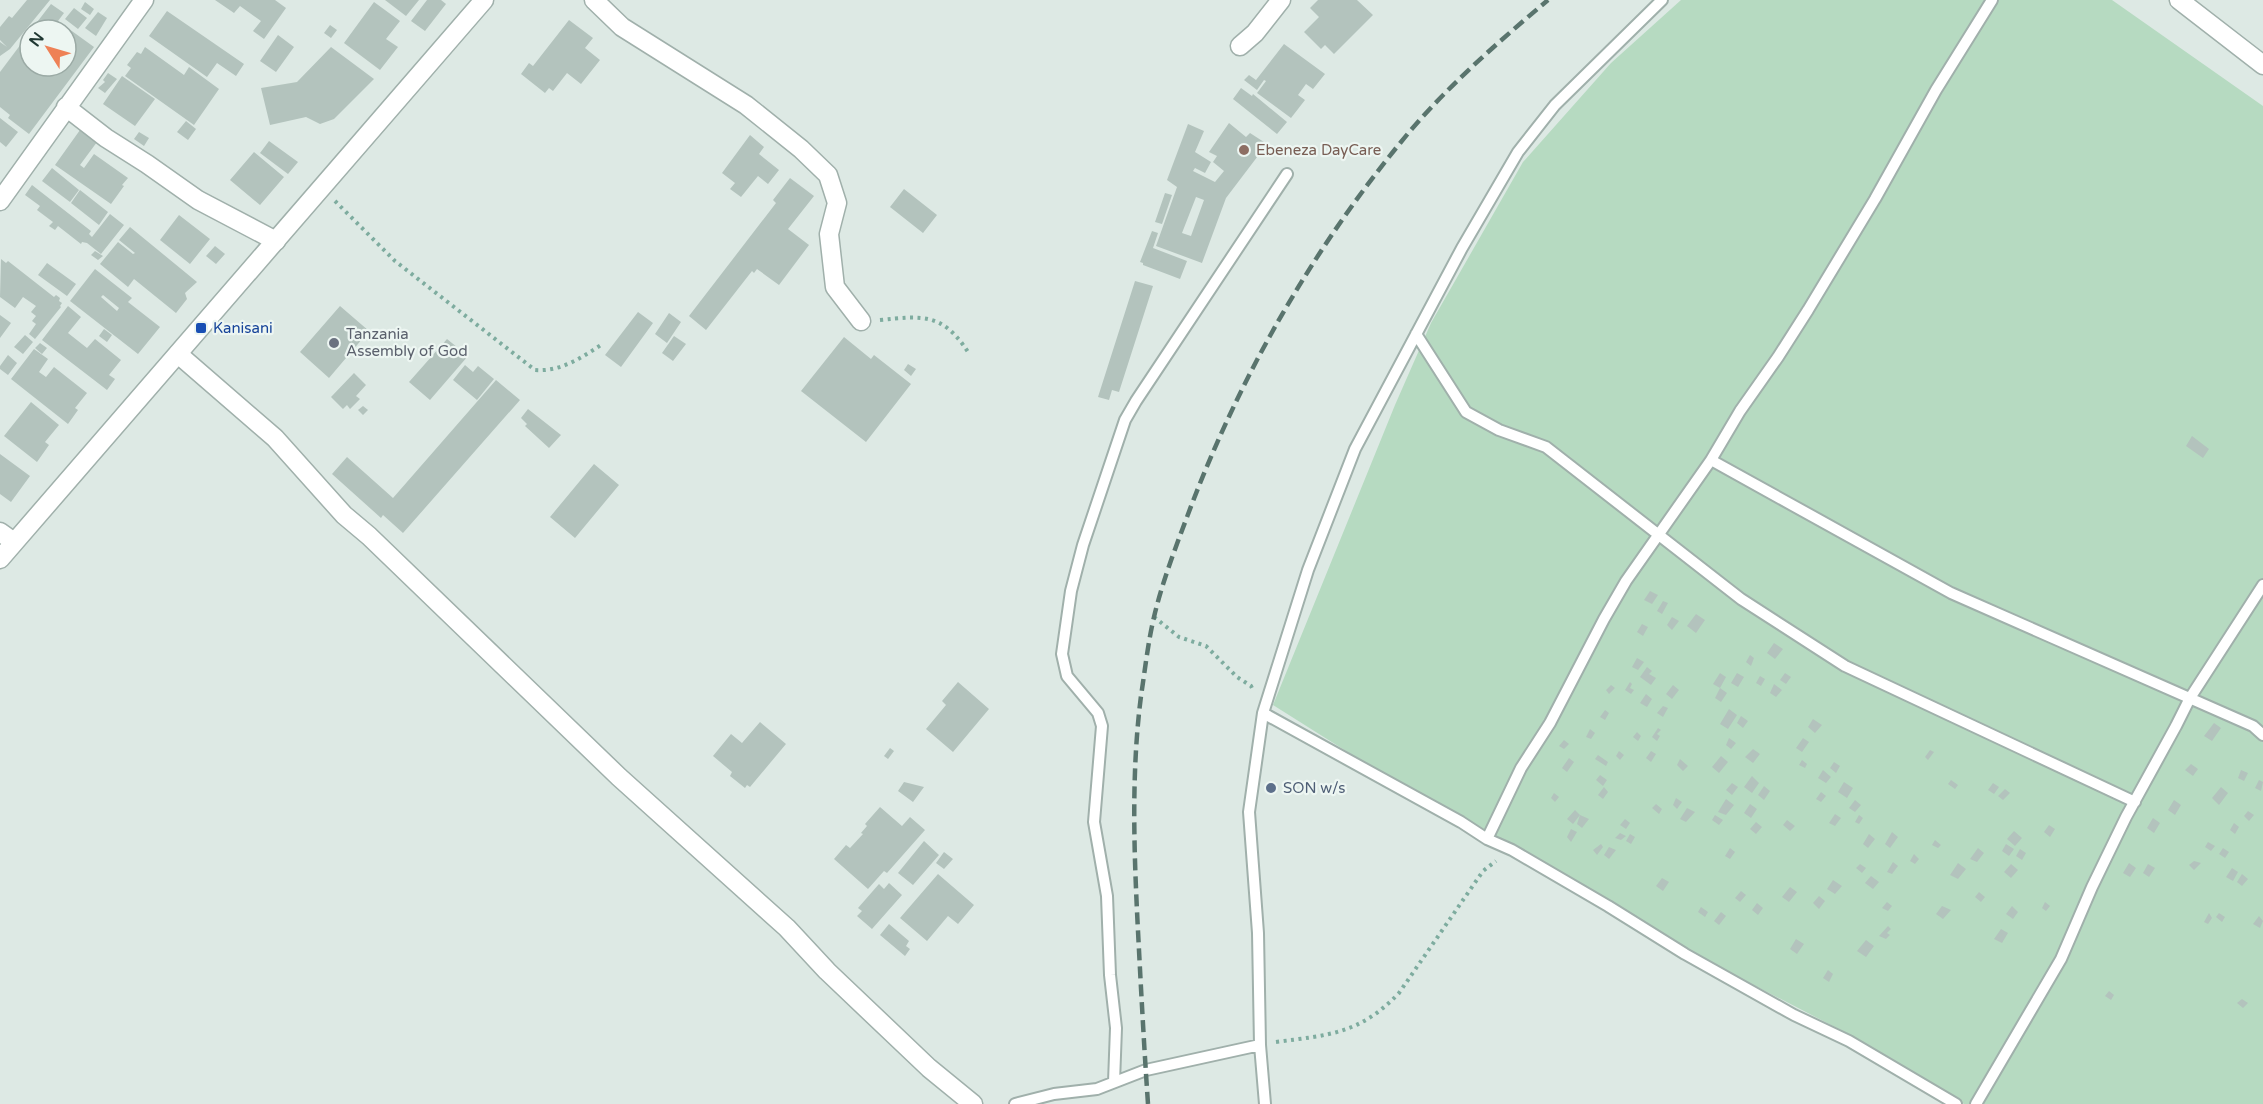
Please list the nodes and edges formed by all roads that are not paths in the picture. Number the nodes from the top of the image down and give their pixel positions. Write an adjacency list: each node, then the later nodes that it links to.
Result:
1 (144, 0): 10 (street)
2 (484, 0): 13 (street)
3 (594, 0): 14 (street)
4 (1281, 0): 8 (street)
5 (1662, 0): 15 (lane)
6 (1992, 0): 17 (lane)
7 (2187, 2): 9 (street)
8 (1240, 45)
9 (2263, 65)
10 (66, 107): 12 (street); 13 (street)
11 (1287, 174): 28 (lane)
12 (0, 201)
13 (276, 241): 16 (street)
14 (861, 321)
15 (1416, 334): 18 (lane); 23 (lane)
16 (178, 354): 19 (street); 29 (street)
17 (1711, 460): 18 (lane); 22 (lane)
18 (1659, 535): 25 (lane); 26 (lane)
19 (7, 537): 20 (street)
20 (0, 559)
21 (2263, 585): 22 (lane)
22 (2190, 698): 24 (lane); 25 (lane)
23 (1263, 713): 26 (lane); 27 (lane)
24 (2263, 735)
25 (2135, 802): 33 (lane)
26 (1486, 839): 32 (lane)
27 (1260, 1045): 28 (lane); 31 (lane)
28 (1114, 1082): 30 (lane)
29 (973, 1104)
30 (1015, 1104)
31 (1265, 1104)
32 (1956, 1104)
33 (1976, 1104)

